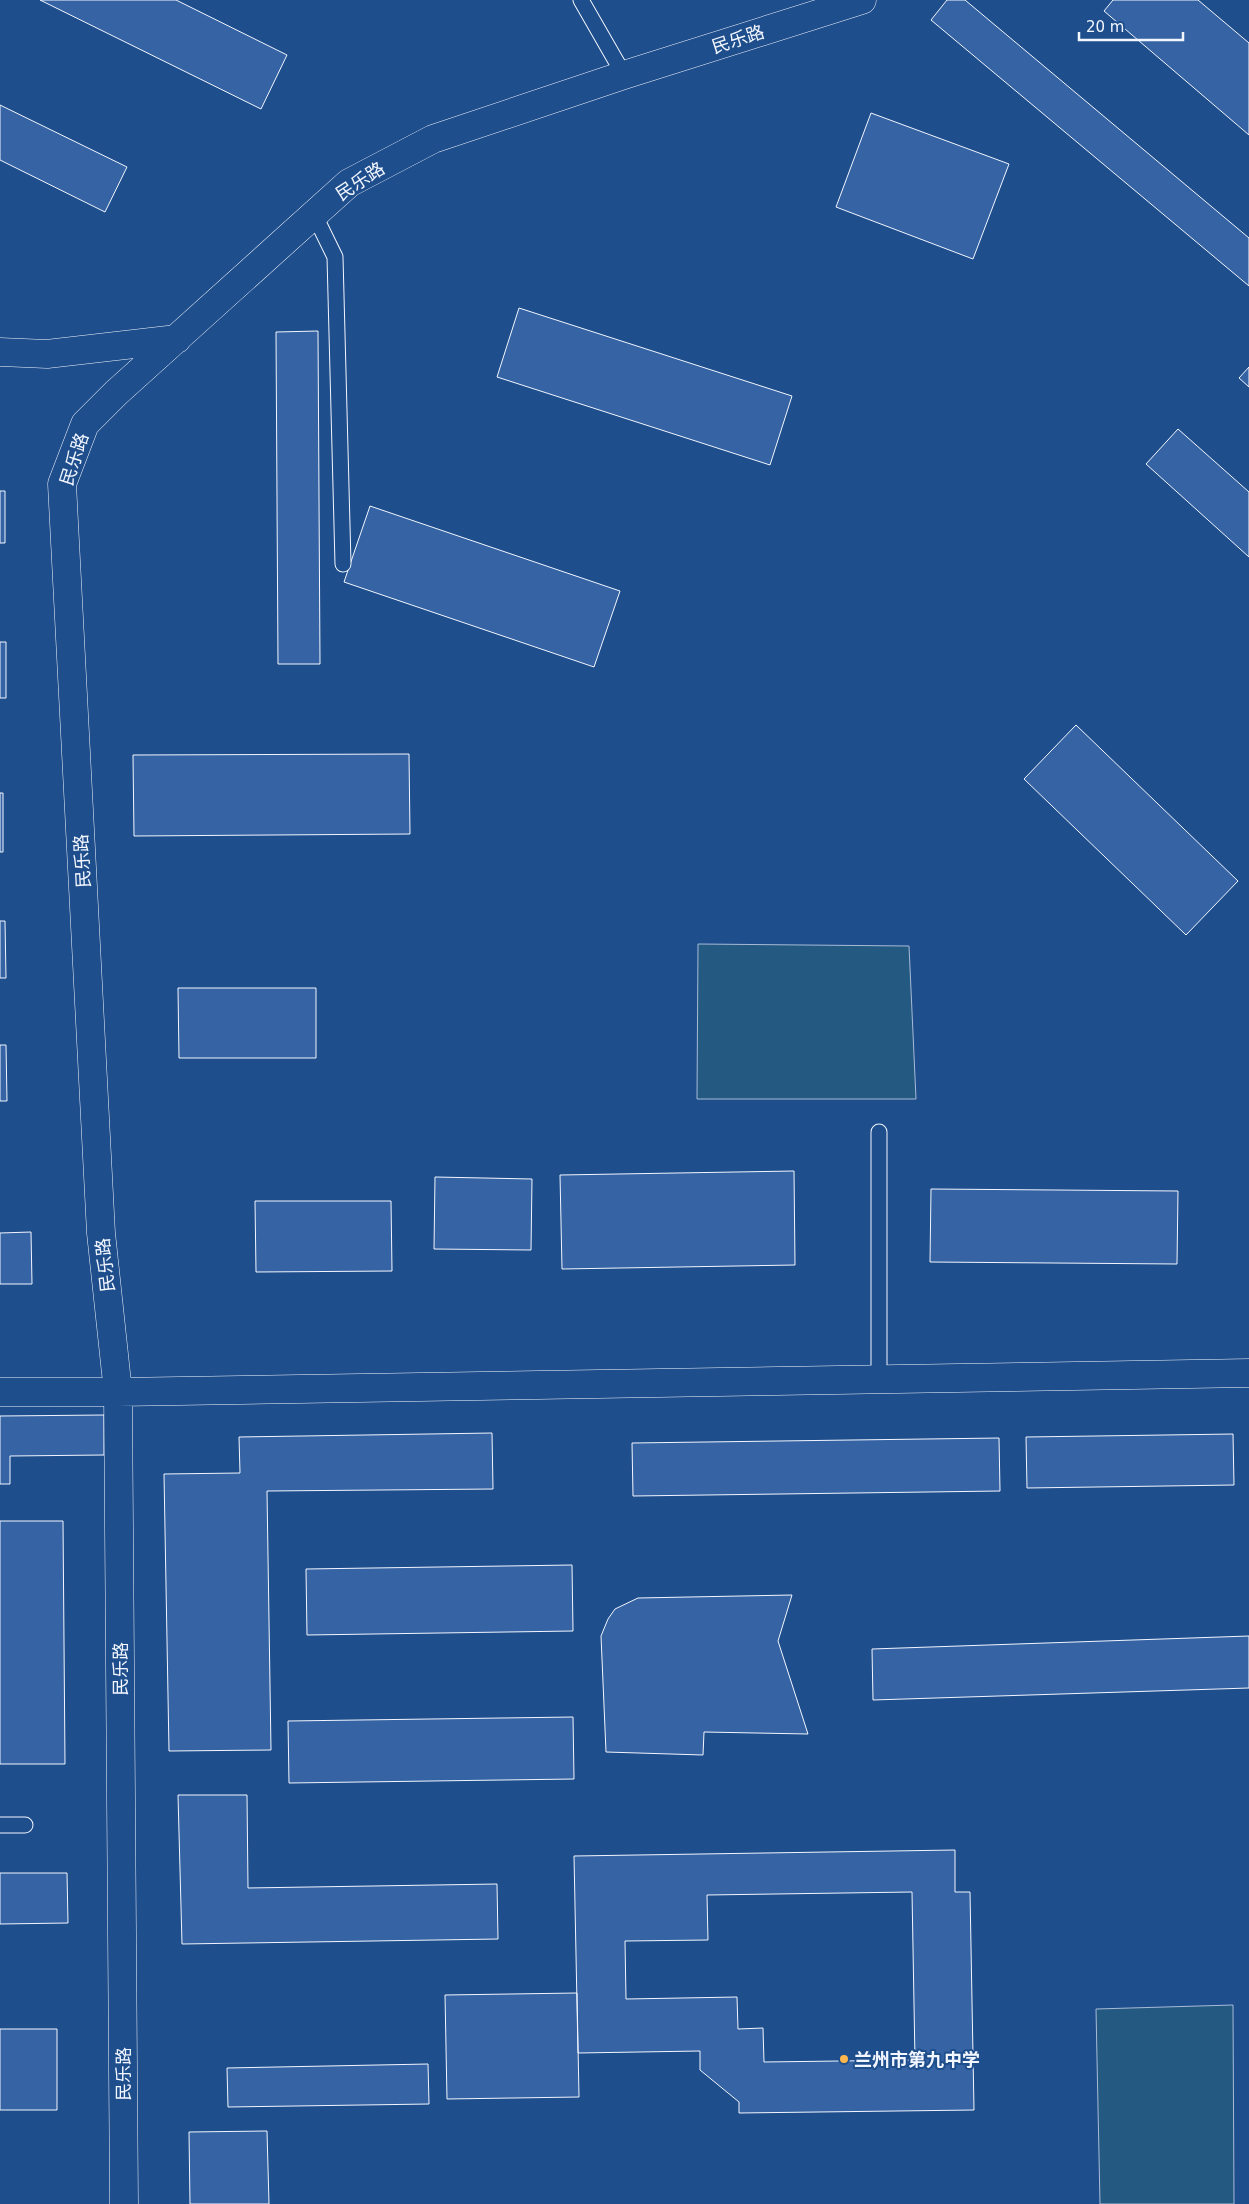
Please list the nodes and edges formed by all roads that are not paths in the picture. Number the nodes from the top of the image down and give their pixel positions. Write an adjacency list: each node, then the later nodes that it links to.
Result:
1 (581, 0): 3 (lane)
2 (862, 0): 3 (street, 民乐路)
3 (624, 75): 4 (street, 民乐路)
4 (314, 214): 5 (street, 民乐路); 7 (lane)
5 (177, 339): 6 (street); 12 (street, 民乐路)
6 (0, 352)
7 (343, 564)
8 (879, 1132): 10 (lane)
9 (1249, 1373): 10 (street)
10 (879, 1379): 12 (street)
11 (0, 1392): 12 (street)
12 (118, 1392): 15 (street, 民乐路)
13 (0, 1824): 14 (lane)
14 (25, 1825)
15 (124, 2204)

